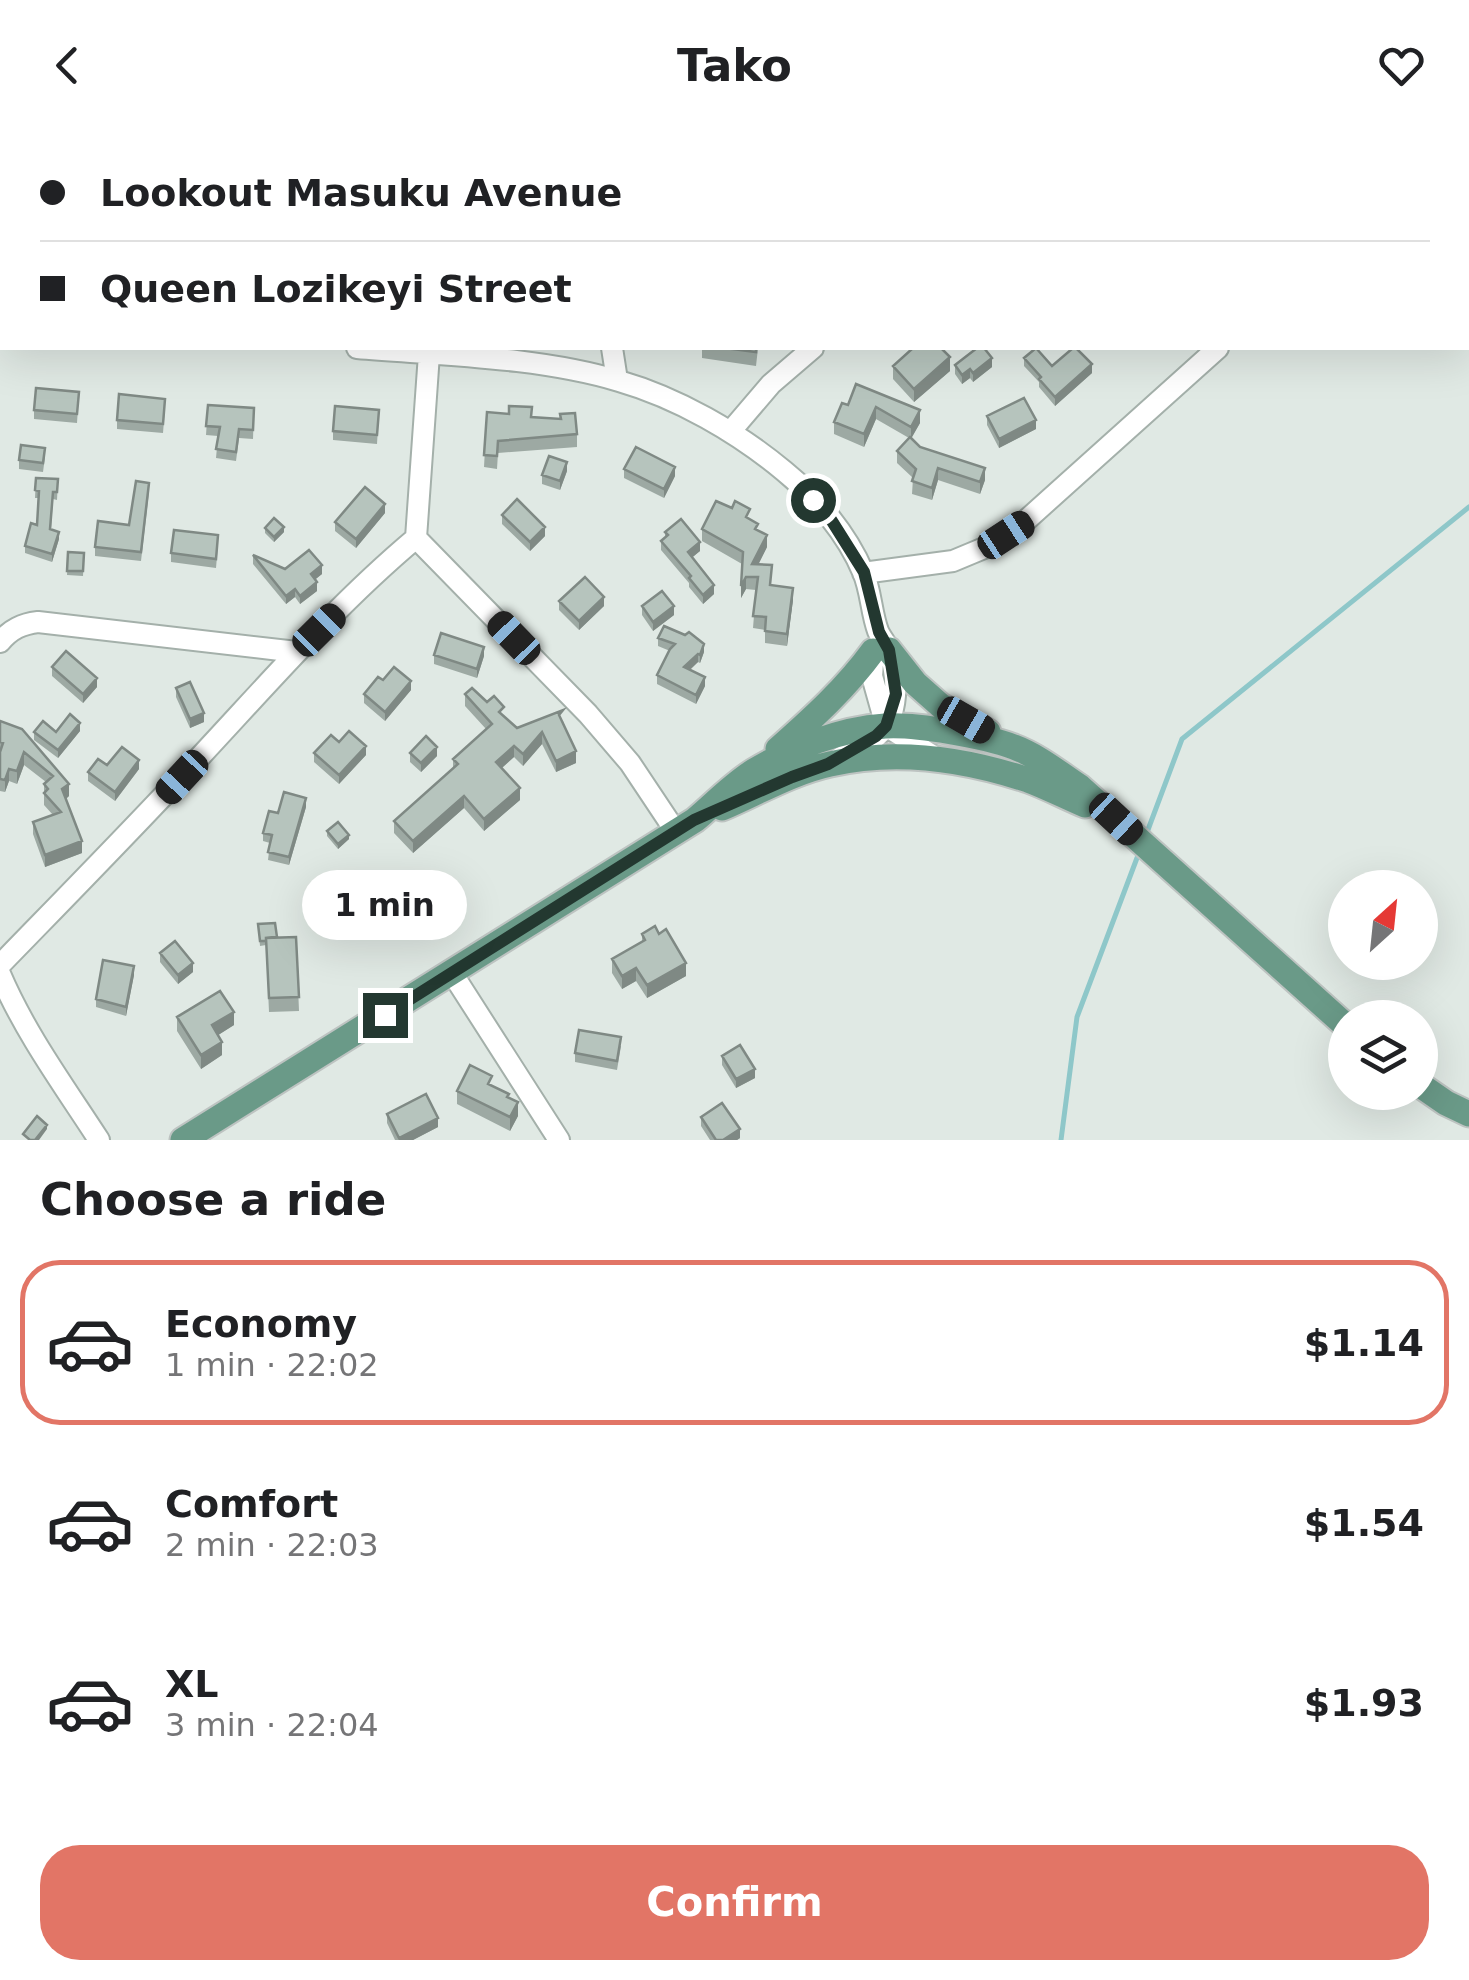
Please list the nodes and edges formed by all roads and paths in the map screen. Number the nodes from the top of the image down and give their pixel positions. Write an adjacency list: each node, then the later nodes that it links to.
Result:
1 (380, 350): 5 (street)
2 (612, 350): 6 (street)
3 (811, 350): 7 (street)
4 (1216, 350): 9 (street)
5 (428, 354): 6 (street); 8 (street)
6 (618, 380): 7 (street)
7 (730, 432): 9 (street)
8 (416, 538): 12 (street); 19 (street)
9 (864, 572): 11 (street)
10 (0, 642): 12 (street)
11 (880, 644): 13 (street); 14 (main road); 17 (main road)
12 (297, 652): 20 (street)
13 (886, 726): 14 (main road); 15 (street); 16 (street); 17 (main road)
14 (1014, 747): 18 (main road)
15 (940, 760): 16 (main road); 18 (main road)
16 (828, 764): 19 (main road)
17 (752, 772): 19 (main road)
18 (1116, 819): 23 (main road)
19 (685, 826): 22 (main road)
20 (0, 965)
21 (0, 974): 26 (street)
22 (452, 974): 27 (main road); 28 (street)
23 (1328, 1011)
24 (1438, 1097): 25 (main road)
25 (1469, 1114)
26 (100, 1140)
27 (183, 1140)
28 (559, 1140)

